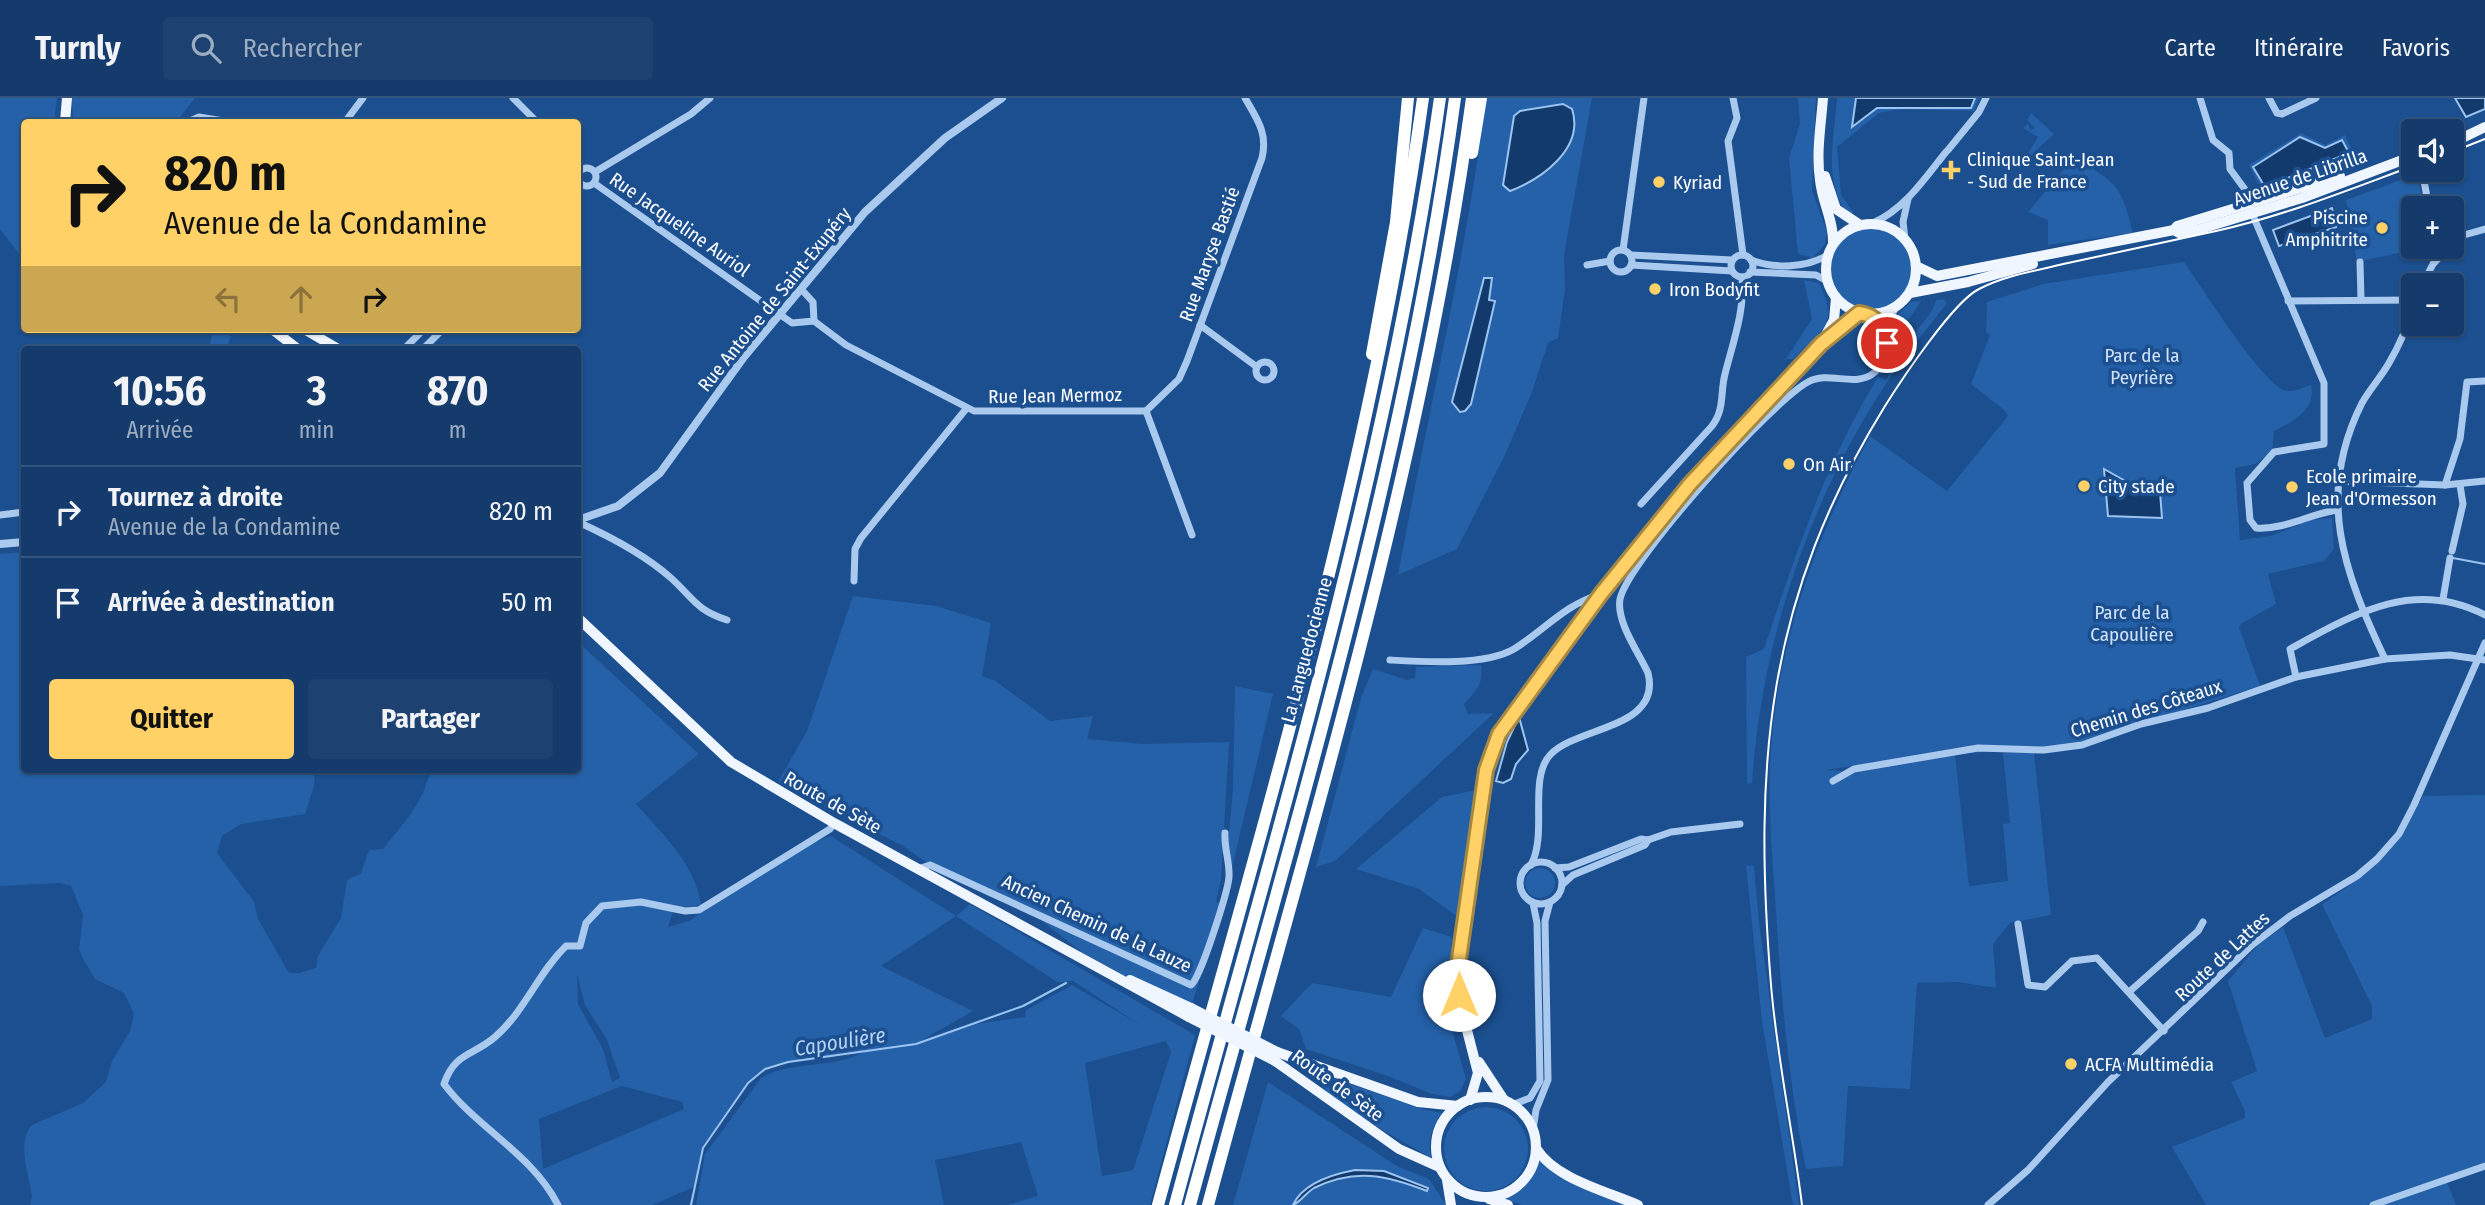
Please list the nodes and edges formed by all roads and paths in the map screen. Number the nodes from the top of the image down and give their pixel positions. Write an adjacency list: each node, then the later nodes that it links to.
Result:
1 (67, 98): 21 (main road)
2 (363, 98): 22 (street)
3 (513, 98): 23 (street)
4 (710, 98): 30 (street)
5 (1002, 98): 58 (street, Rue Antoine de Saint-Exupéry)
6 (1245, 98): 69 (street, Rue Maryse Bastié)
7 (1408, 98): 91 (highway)
8 (1423, 98): 91 (highway)
9 (1440, 98): 144 (highway, La Languedocienne)
10 (1455, 98): 145 (highway, La Languedocienne)
11 (1472, 98): 64 (highway)
12 (1481, 98): 64 (highway)
13 (1644, 98): 43 (street)
14 (1733, 98): 45 (street)
15 (1823, 98): 42 (main road)
16 (1828, 98): 36 (main road)
17 (1986, 98): 33 (street)
18 (2200, 98): 34 (street)
19 (2269, 98): 20 (street)
20 (2316, 98)
21 (65, 119)
22 (347, 119)
23 (534, 119)
24 (2485, 127): 25 (main road); 26 (main road)
25 (2464, 132)
26 (2464, 138)
27 (2401, 154): 34 (main road, Avenue de Librilla)
28 (2401, 163): 34 (main road, Avenue de Librilla)
29 (581, 169): 30 (street)
30 (595, 172): 31 (street)
31 (594, 183): 32 (street); 67 (street, Rue Jacqueline Auriol)
32 (581, 184)
33 (1908, 199): 35 (street); 41 (street)
34 (2252, 211): 38 (main road, Avenue de Librilla); 39 (main road, Avenue de Librilla); 39 (main road, Avenue de Librilla); 63 (street)
35 (1873, 223): 36 (main road); 41 (main road)
36 (1860, 225): 42 (main road)
37 (2485, 229): 40 (street)
38 (2174, 230): 39 (main road, Avenue de Librilla); 56 (main road, Avenue de Librilla)
39 (2197, 230)
40 (2464, 235)
41 (1905, 239): 53 (main road)
42 (1833, 243): 46 (main road)
43 (1623, 250): 44 (street); 49 (street)
44 (1631, 255): 47 (street); 52 (street)
45 (1743, 255): 47 (street); 48 (street)
46 (1828, 255): 48 (street); 57 (main road)
47 (1732, 260): 54 (street)
48 (1751, 260): 55 (street)
49 (1610, 261): 51 (street); 52 (street)
50 (2360, 262): 61 (street)
51 (1587, 265)
52 (1631, 265): 54 (street)
53 (1916, 266): 56 (main road, Avenue de Librilla); 59 (main road)
54 (1732, 271): 55 (street)
55 (1746, 275): 57 (street); 92 (street)
56 (1967, 277): 59 (main road, Avenue de Librilla)
57 (1827, 281): 60 (main road)
58 (802, 290): 67 (street, Rue Antoine de Saint-Exupéry); 68 (street)
59 (1910, 293): 65 (main road)
60 (1836, 298): 66 (main road); 77 (main road)
61 (2361, 299): 62 (street); 63 (street)
62 (2401, 300)
63 (2288, 301): 93 (street)
64 (1439, 303): 146 (highway)
65 (1895, 308): 66 (main road); 70 (street)
66 (1865, 314): 70 (street); 77 (main road)
67 (781, 315): 68 (street, Rue Jean Mermoz); 96 (street, Rue Antoine de Saint-Exupéry)
68 (814, 321): 85 (street, Rue Jean Mermoz)
69 (1200, 325): 83 (street); 86 (street, Rue Maryse Bastié)
70 (1886, 332): 119 (street)
71 (277, 333): 78 (main road)
72 (311, 333): 79 (main road)
73 (420, 333): 76 (street)
74 (439, 333): 82 (street)
75 (2401, 336): 87 (street)
76 (410, 343): 80 (street); 81 (street)
77 (1821, 344): 102 (main road)
78 (294, 346)
79 (333, 346)
80 (407, 346)
81 (413, 346)
82 (426, 346)
83 (1257, 367)
84 (2485, 382): 89 (street)
85 (966, 409): 86 (street, Rue Jean Mermoz); 101 (street)
86 (1146, 411): 98 (street, Rue Jean Mermoz)
87 (2338, 481): 89 (street); 93 (street)
88 (2485, 481): 90 (street)
89 (2445, 485): 90 (street)
90 (2460, 485): 103 (street)
91 (1351, 489): 143 (highway)
92 (1641, 503)
93 (2337, 510): 104 (street)
94 (21, 512): 95 (street)
95 (0, 515)
96 (581, 520)
97 (581, 522): 106 (street)
98 (1192, 535)
99 (21, 542): 100 (street)
100 (0, 544)
101 (854, 581)
102 (1601, 594): 110 (street); 132 (main road)
103 (2443, 599): 104 (street); 105 (street)
104 (2363, 612): 109 (street); 113 (street)
105 (2485, 615)
106 (727, 620)
107 (581, 621): 115 (main road, Route de Sète)
108 (2485, 644): 112 (street, Route de Lattes)
109 (2385, 659): 112 (street, Chemin des Côteaux); 113 (street, Chemin des Côteaux)
110 (1391, 660)
111 (2485, 660): 112 (street, Chemin des Côteaux)
112 (2475, 661): 130 (street, Route de Lattes)
113 (2296, 677): 114 (street, Chemin des Côteaux)
114 (1833, 781)
115 (834, 823): 123 (main road, Route de Sète); 142 (street)
116 (1741, 824): 118 (street)
117 (1225, 833): 123 (street, Ancien Chemin de la Lauze)
118 (1648, 840): 122 (street); 124 (street)
119 (1538, 846): 120 (street); 121 (street)
120 (1544, 863): 121 (street); 122 (street)
121 (1531, 865): 126 (street)
122 (1555, 868): 124 (street)
123 (918, 869): 131 (main road, Route de Sète, bridge)
124 (1562, 885): 125 (street)
125 (1550, 902): 126 (street); 136 (street)
126 (1533, 903): 134 (street)
127 (2203, 922): 129 (street)
128 (2018, 924): 129 (street)
129 (2129, 992): 130 (street)
130 (2164, 1031): 151 (street, Route de Lattes)
131 (1276, 1056): 135 (main road, Route de Sète); 139 (main road, Route de Sète)
132 (1476, 1056): 133 (main road); 134 (main road)
133 (1470, 1100): 134 (main road); 135 (main road)
134 (1508, 1102): 136 (main road)
135 (1458, 1105): 139 (main road)
136 (1533, 1130): 137 (main road)
137 (1536, 1148): 141 (main road); 150 (main road)
138 (2485, 1166): 152 (street)
139 (1440, 1167): 140 (main road)
140 (1447, 1180): 141 (main road); 147 (main road)
141 (1479, 1197): 148 (main road); 149 (main road)
142 (558, 1205)
143 (1158, 1205)
144 (1175, 1205)
145 (1190, 1205)
146 (1208, 1205)
147 (1451, 1205)
148 (1464, 1205)
149 (1508, 1205)
150 (1638, 1205)
151 (1987, 1205)
152 (2373, 1205)

